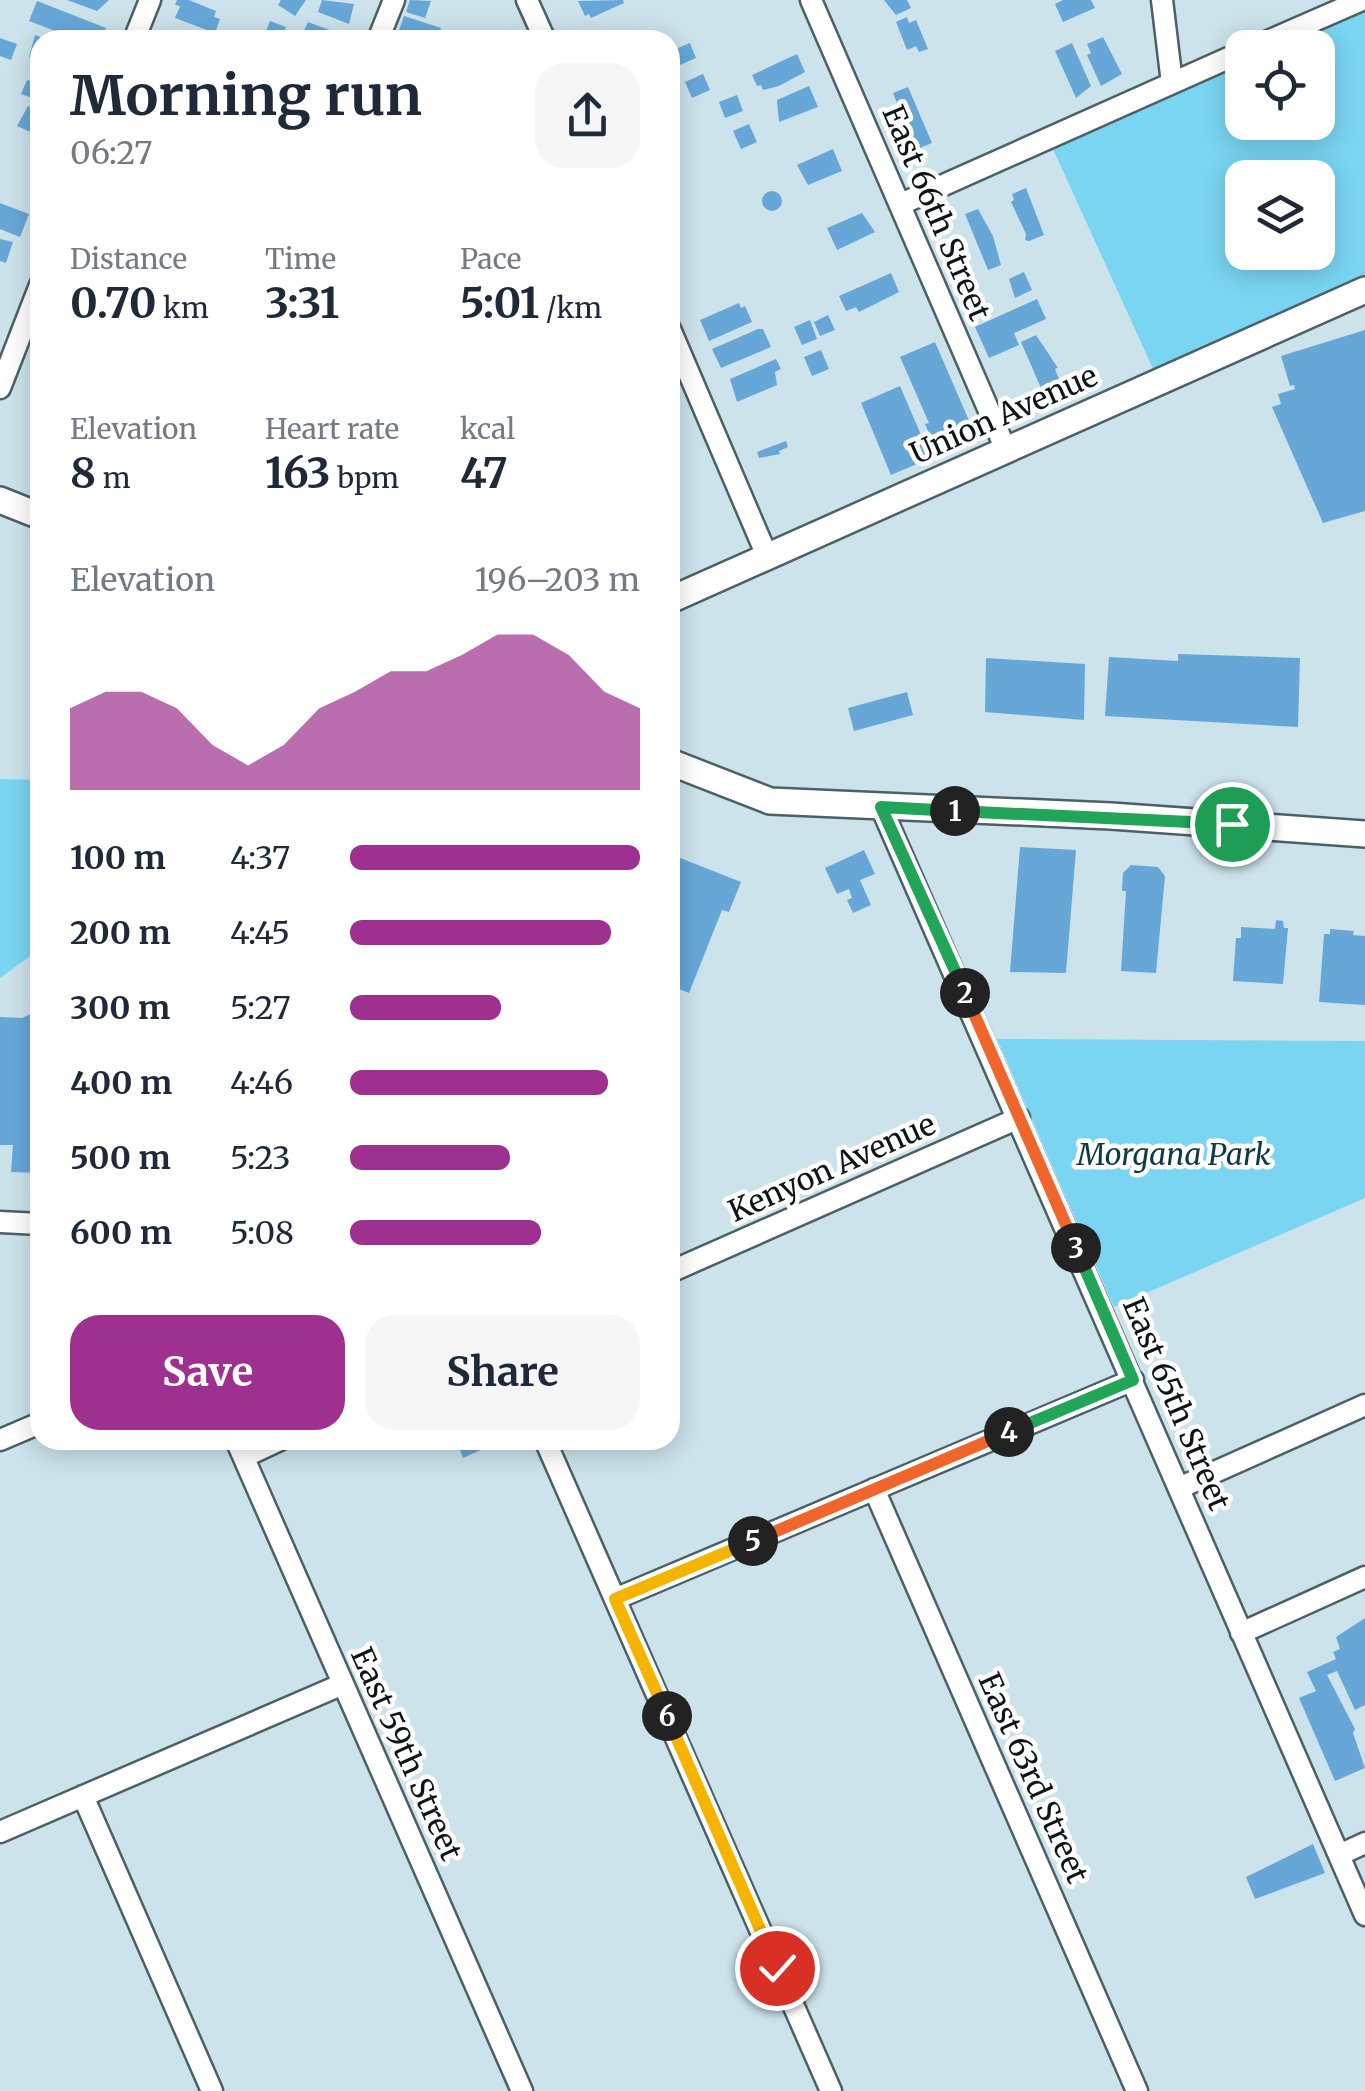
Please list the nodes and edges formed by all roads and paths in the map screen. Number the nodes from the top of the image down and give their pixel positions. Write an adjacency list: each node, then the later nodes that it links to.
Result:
1 (150, 0): 7 (street)
2 (394, 0): 8 (street)
3 (527, 0): 9 (street)
4 (812, 0): 13 (street, East 66th Street)
5 (1162, 0): 12 (street)
6 (1362, 0): 10 (street)
7 (138, 30)
8 (382, 30)
9 (540, 30)
10 (1293, 30)
11 (1225, 59): 12 (street)
12 (1172, 82): 13 (street)
13 (901, 204): 18 (street, East 66th Street)
14 (1365, 290): 18 (main road, Union Avenue)
15 (30, 310): 17 (street)
16 (680, 353): 21 (street)
17 (0, 388)
18 (1006, 450): 21 (main road, Union Avenue)
19 (0, 500): 20 (main road)
20 (30, 512)
21 (766, 556): 22 (main road, Union Avenue)
22 (680, 595)
23 (680, 766): 24 (main road)
24 (881, 807): 25 (main road); 26 (street, East 65th Street)
25 (1365, 834)
26 (1018, 1118): 29 (street, Kenyon Avenue); 30 (street, East 65th Street)
27 (0, 1222): 28 (street)
28 (30, 1224)
29 (680, 1268)
30 (1133, 1380): 36 (street, East 65th Street); 37 (street)
31 (1365, 1406): 36 (street)
32 (30, 1427): 33 (street)
33 (0, 1440)
34 (241, 1450): 41 (street, East 59th Street)
35 (549, 1450): 39 (street)
36 (1179, 1488): 40 (street, East 65th Street)
37 (874, 1490): 39 (street); 50 (street, East 63rd Street)
38 (1365, 1578): 40 (street)
39 (615, 1599): 49 (street)
40 (1240, 1633): 45 (street, East 65th Street)
41 (343, 1684): 42 (street); 48 (street, East 59th Street)
42 (84, 1796): 43 (street); 47 (street)
43 (0, 1832)
44 (1365, 1843): 45 (street)
45 (1339, 1855): 46 (street, East 65th Street)
46 (1365, 1915)
47 (212, 2091)
48 (522, 2091)
49 (832, 2091)
50 (1137, 2091)

